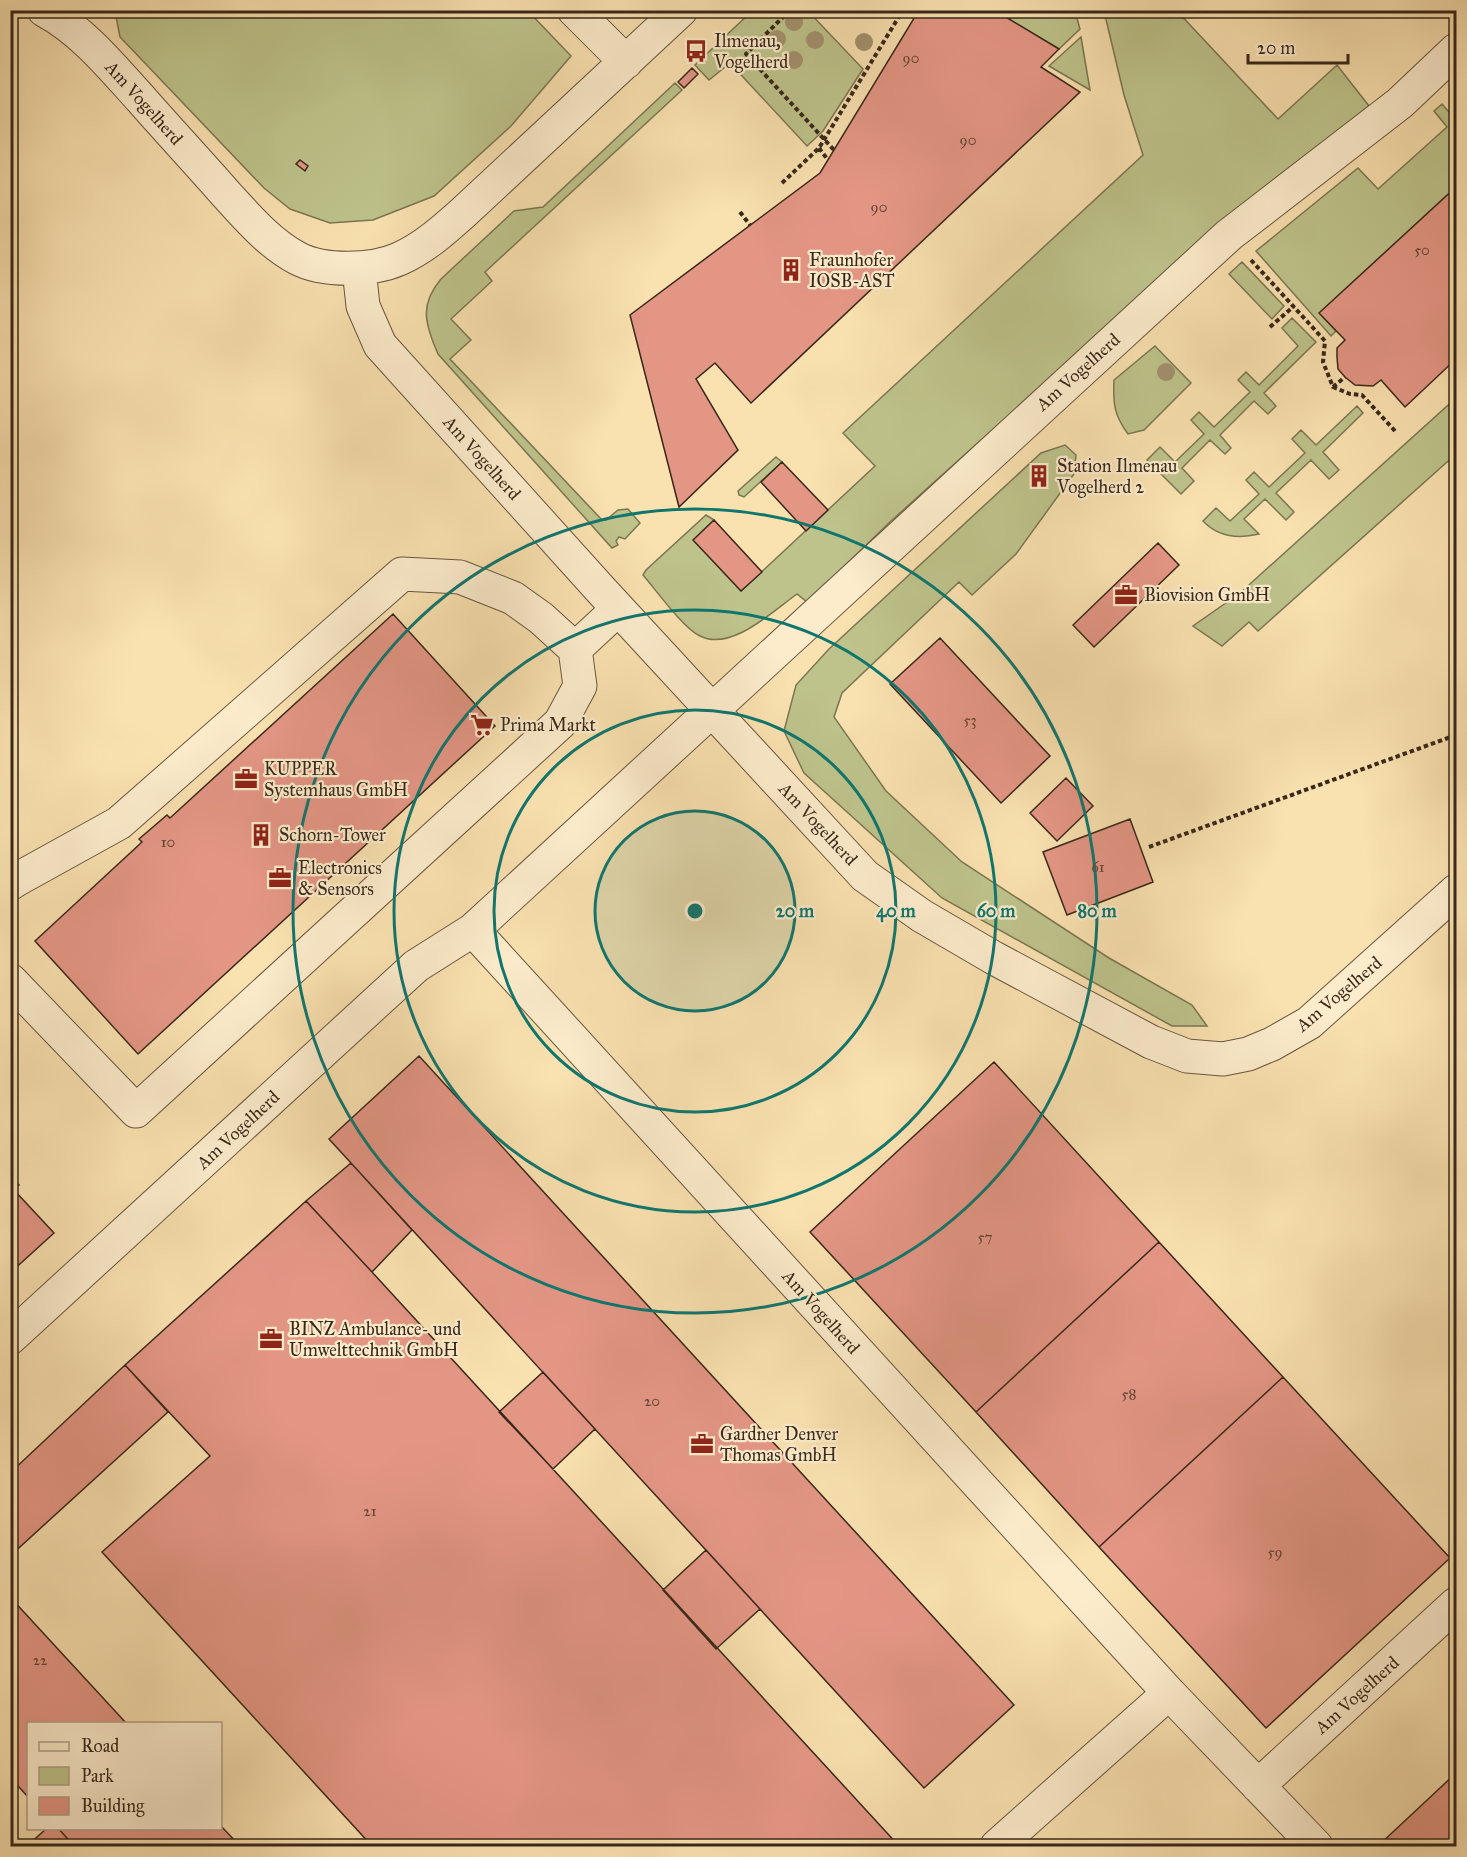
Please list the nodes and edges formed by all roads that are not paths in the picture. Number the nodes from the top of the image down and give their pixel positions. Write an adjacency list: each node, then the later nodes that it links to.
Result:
1 (44, 10): 6 (street, Am Vogelherd)
2 (574, 10): 5 (street)
3 (681, 10): 5 (street, Am Vogelherd)
4 (1456, 50): 9 (street, Am Vogelherd)
5 (626, 62): 6 (street, Am Vogelherd)
6 (359, 269): 7 (street, Am Vogelherd)
7 (618, 609): 8 (street); 9 (street, Am Vogelherd)
8 (575, 649): 10 (street); 13 (street)
9 (711, 709): 11 (street, Am Vogelherd); 12 (street, Am Vogelherd)
10 (10, 884)
11 (1456, 891)
12 (473, 930): 14 (street, Am Vogelherd); 16 (street, Am Vogelherd)
13 (10, 980)
14 (10, 1338)
15 (1456, 1604): 17 (street, Am Vogelherd)
16 (1169, 1693): 17 (street, Am Vogelherd); 18 (street)
17 (1258, 1786): 19 (street, Am Vogelherd)
18 (997, 1846)
19 (1316, 1846)

